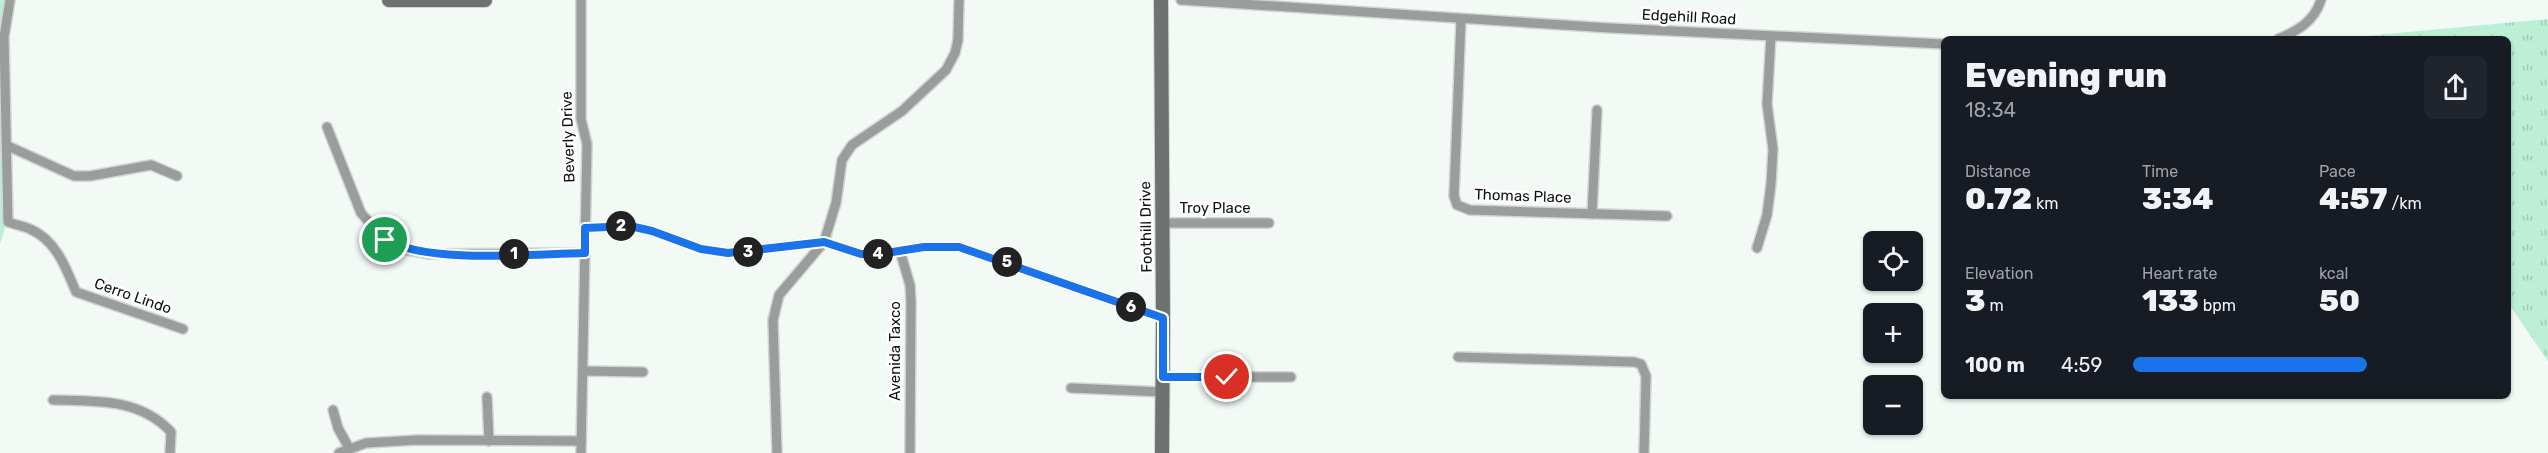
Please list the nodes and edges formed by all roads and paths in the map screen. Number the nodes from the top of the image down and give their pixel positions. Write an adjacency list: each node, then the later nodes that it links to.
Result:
1 (10, 0): 15 (street, Cerro Lindo)
2 (389, 0): 3 (street)
3 (485, 0)
4 (581, 0): 21 (street, Beverly Drive)
5 (959, 0): 22 (street)
6 (1161, 0): 19 (street, Foothill Drive)
7 (1181, 0): 9 (street, Edgehill Road)
8 (2321, 0): 11 (street)
9 (1461, 19): 10 (street, Edgehill Road); 17 (street, Thomas Place)
10 (1771, 36): 12 (street, Edgehill Road); 23 (street)
11 (2286, 36)
12 (1941, 44)
13 (1597, 110): 17 (street)
14 (327, 127): 25 (street)
15 (8, 146): 16 (street); 27 (street, Cerro Lindo)
16 (177, 176)
17 (1592, 214): 18 (street, Thomas Place)
18 (1666, 216)
19 (1162, 223): 20 (street, Troy Place); 26 (street, Foothill Drive)
20 (1269, 223)
21 (585, 228): 22 (street); 25 (street, Beverly Drive)
22 (824, 242): 24 (street); 44 (street)
23 (1757, 248)
24 (900, 250): 26 (street); 45 (street, Avenida Taxco)
25 (585, 253): 29 (street, Beverly Drive)
26 (1163, 318): 31 (street, Foothill Drive)
27 (183, 329)
28 (1458, 357): 47 (street)
29 (583, 371): 30 (street); 39 (street, Beverly Drive)
30 (643, 372)
31 (1163, 377): 32 (street); 34 (street, Foothill Drive)
32 (1291, 377)
33 (1071, 388): 34 (street)
34 (1163, 392): 46 (street, Foothill Drive)
35 (487, 397): 38 (street)
36 (53, 400): 41 (street)
37 (333, 410): 40 (street)
38 (489, 441): 39 (street); 40 (street)
39 (581, 441): 43 (street, Beverly Drive)
40 (349, 448): 42 (street)
41 (170, 453)
42 (339, 453)
43 (581, 453)
44 (777, 453)
45 (910, 453)
46 (1162, 453)
47 (1644, 453)

